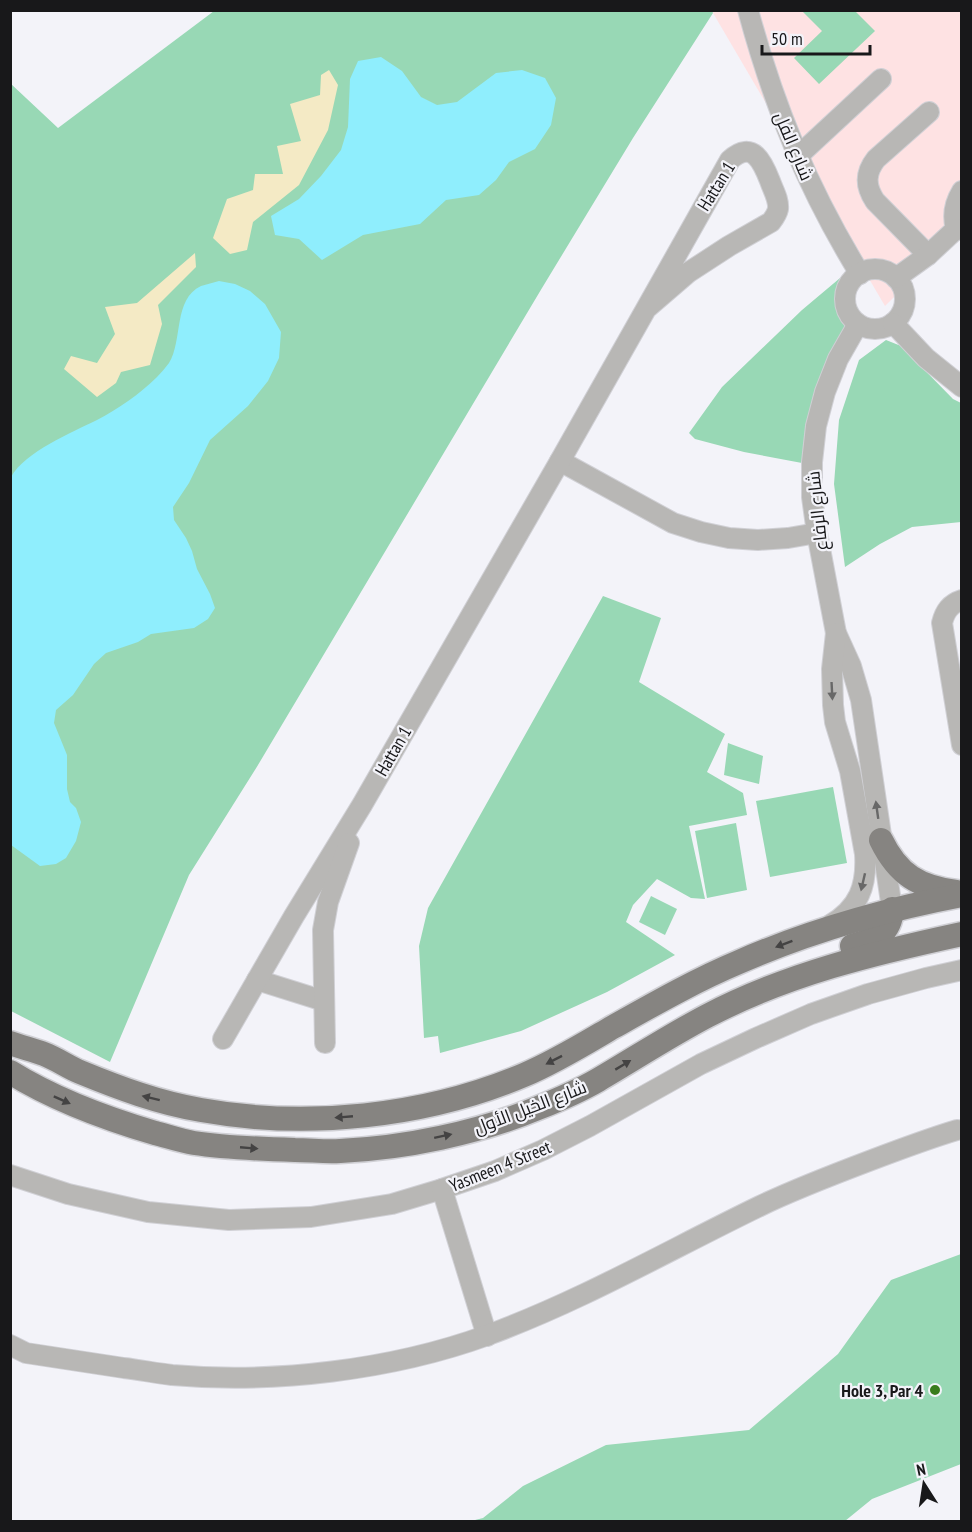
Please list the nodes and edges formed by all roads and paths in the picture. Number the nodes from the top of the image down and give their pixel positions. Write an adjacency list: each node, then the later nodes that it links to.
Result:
1 (748, 10): 4 (street, شارع الفل)
2 (881, 79): 4 (street)
3 (929, 112): 8 (street)
4 (798, 156): 10 (street, شارع الفل)
5 (962, 191): 7 (street)
6 (690, 229): 9 (street); 9 (street, Hattan 1); 12 (street, Hattan 1)
7 (958, 230): 8 (street)
8 (928, 255): 11 (street)
9 (712, 256): 12 (street, Hattan 1)
10 (860, 274): 11 (street); 14 (street)
11 (896, 278): 13 (street)
12 (646, 309): 16 (street, Hattan 1)
13 (893, 323): 14 (street); 15 (street)
14 (858, 324): 17 (street, شارع الرفاع)
15 (962, 387)
16 (560, 461): 17 (street); 21 (street, Hattan 1)
17 (817, 532): 19 (street, شارع الرفاع)
18 (962, 600): 20 (street)
19 (836, 633): 22 (street, شارع الرفاع, one-way to 19); 26 (street, شارع الرفاع, one-way to 26)
20 (962, 745)
21 (362, 805): 25 (street, Hattan 1); 27 (street)
22 (881, 840): 23 (main road); 24 (street, شارع الرفاع)
23 (962, 894): 24 (main road, شارع الخيل الأول)
24 (892, 909): 26 (main road, شارع الخيل الأول); 30 (main road)
25 (294, 916): 27 (street); 31 (street, Hattan 1)
26 (826, 928): 37 (main road, شارع الخيل الأول, one-way to 37)
27 (323, 930): 32 (street)
28 (962, 934): 30 (main road, شارع الخيل الأول)
29 (962, 970): 42 (street, Yasmeen 4 Street)
30 (794, 978): 39 (main road, شارع الخيل الأول, one-way to 30)
31 (257, 980): 32 (street); 34 (street, Hattan 1)
32 (324, 1001): 36 (street)
33 (10, 1028): 37 (main road)
34 (223, 1039)
35 (10, 1043): 37 (main road, شارع الخيل الأول)
36 (325, 1043)
37 (43, 1054)
38 (10, 1072): 39 (main road, شارع الخيل الأول)
39 (21, 1083)
40 (957, 1130): 43 (street)
41 (10, 1175): 42 (street, Yasmeen 4 Street)
42 (442, 1189): 43 (street)
43 (487, 1336): 44 (street)
44 (10, 1345)

